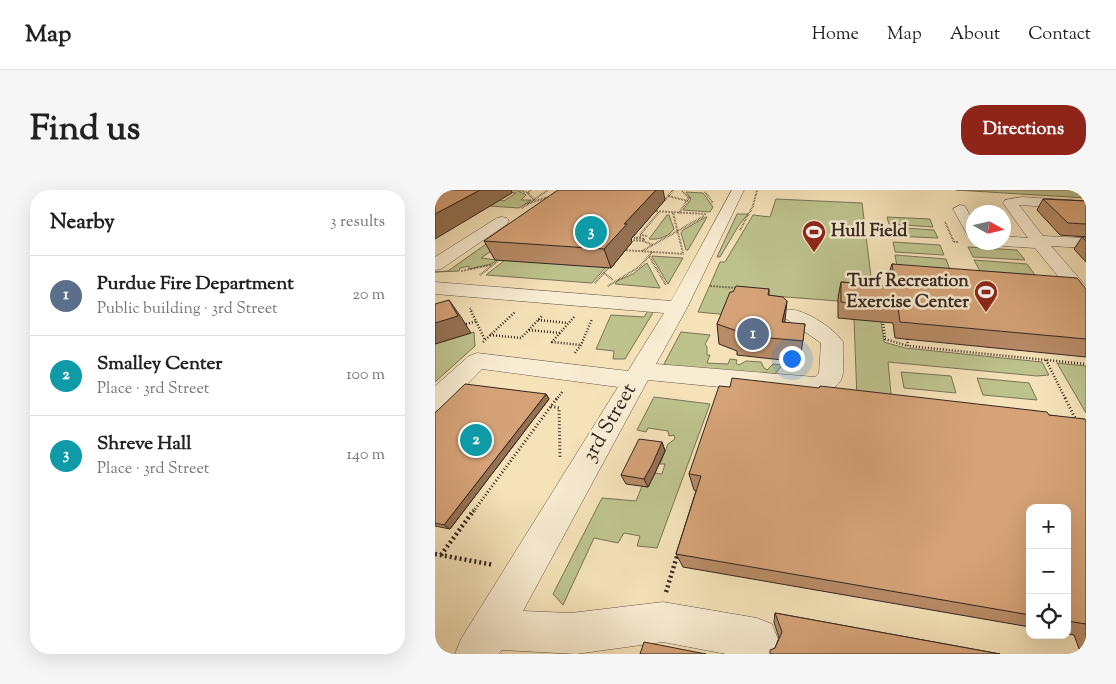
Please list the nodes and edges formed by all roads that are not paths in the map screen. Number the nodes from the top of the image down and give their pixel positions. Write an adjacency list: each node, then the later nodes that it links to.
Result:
1 (738, 190): 12 (street, 3rd Street)
2 (1086, 205): 7 (street)
3 (960, 209): 5 (street)
4 (483, 220): 9 (street)
5 (966, 220)
6 (1011, 241): 7 (street)
7 (1039, 242): 8 (street); 11 (street)
8 (1086, 243)
9 (435, 265)
10 (435, 288): 12 (street)
11 (1086, 298)
12 (673, 300): 14 (street, 3rd Street)
13 (792, 314): 14 (street)
14 (637, 376): 15 (street); 17 (street, 3rd Street)
15 (435, 401)
16 (757, 639): 17 (street)
17 (484, 641)

